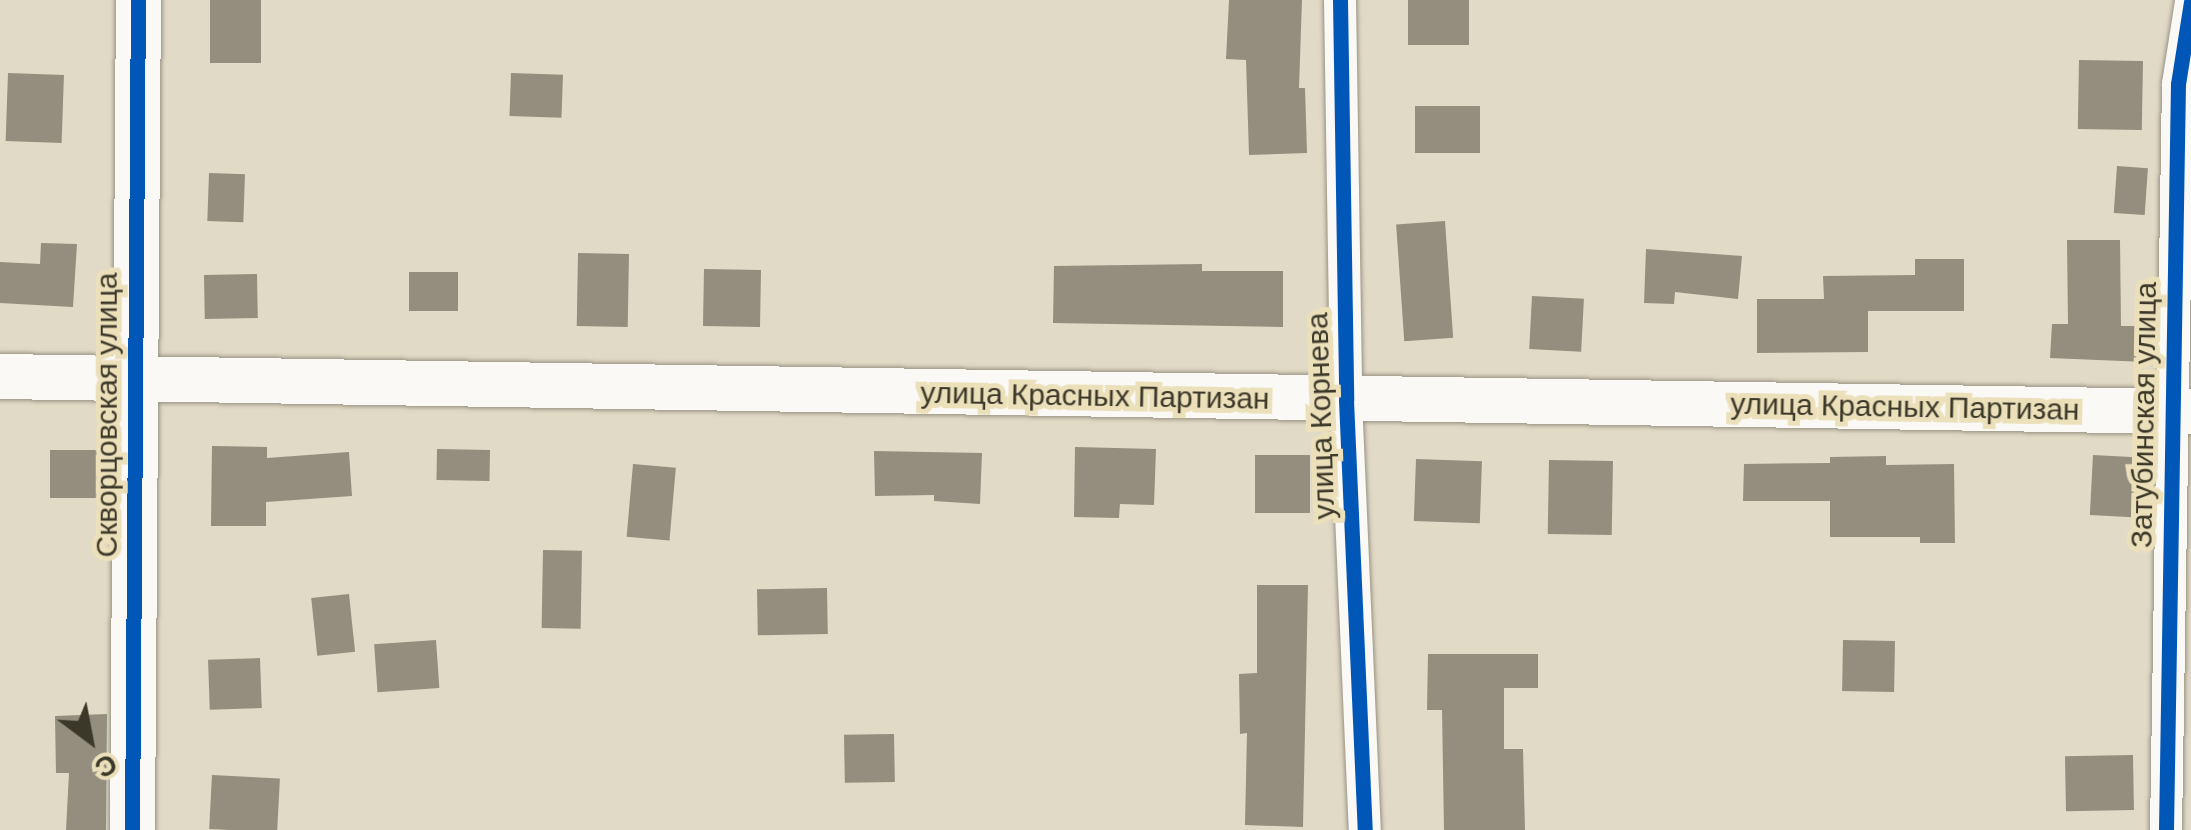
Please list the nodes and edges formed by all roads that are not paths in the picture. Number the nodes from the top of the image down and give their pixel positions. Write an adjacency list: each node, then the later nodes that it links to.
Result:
1 (138, 0): 5 (main road, Скворцовская улица)
2 (1340, 0): 6 (street, улица Корнева)
3 (2191, 2): 7 (street, Затубинская улица)
4 (0, 376): 5 (main road, улица Красных Партизан)
5 (134, 379): 6 (main road, улица Красных Партизан); 8 (main road, Скворцовская улица)
6 (1346, 400): 7 (main road, улица Красных Партизан); 9 (street, улица Корнева)
7 (2181, 411): 10 (street, Затубинская улица)
8 (132, 830)
9 (1365, 830)
10 (2166, 830)

